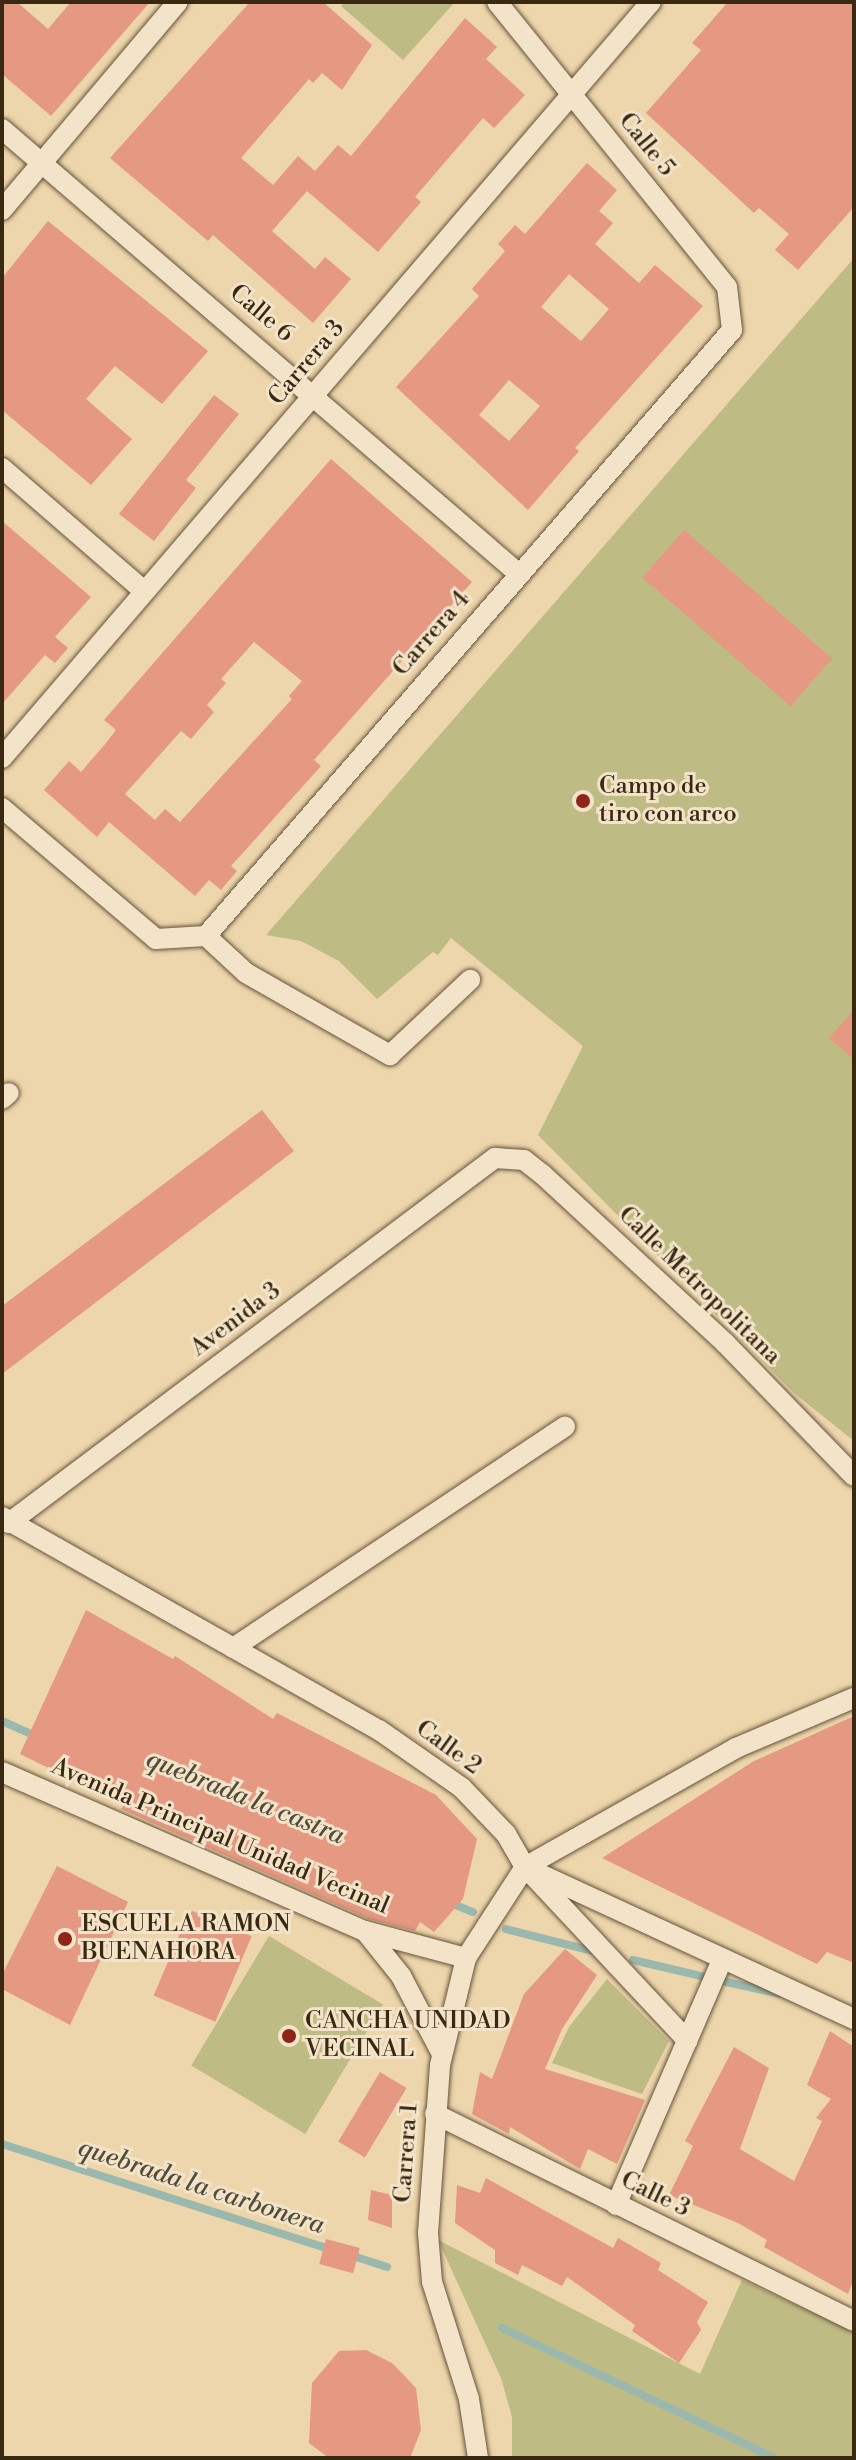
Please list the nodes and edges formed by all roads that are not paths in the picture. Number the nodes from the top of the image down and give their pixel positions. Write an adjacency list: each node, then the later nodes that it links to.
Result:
1 (178, 2): 6 (street)
2 (497, 2): 4 (street, Calle 5)
3 (651, 2): 4 (street, Carrera 3)
4 (571, 92): 8 (street, Calle 5); 9 (street, Carrera 3)
5 (2, 129): 6 (street, Calle 6)
6 (43, 164): 7 (street); 9 (street, Calle 6)
7 (2, 210)
8 (732, 330): 11 (street, Carrera 4)
9 (315, 394): 11 (street, Calle 6); 12 (street, Carrera 3)
10 (2, 468): 12 (street)
11 (519, 574): 15 (street, Carrera 4)
12 (144, 591): 13 (street, Carrera 3)
13 (2, 758)
14 (2, 808): 15 (street)
15 (206, 936): 16 (street)
16 (470, 980)
17 (495, 1158): 19 (street, Calle Metropolitana); 20 (street, Avenida 3)
18 (565, 1427): 21 (street)
19 (854, 1476)
20 (5, 1520): 21 (street, Calle 2)
21 (233, 1648): 24 (street, Calle 2)
22 (854, 1698): 24 (street)
23 (2, 1772): 25 (street, Avenida Principal Unidad Vecinal)
24 (525, 1867): 26 (street, Carrera 1); 27 (street); 29 (street, Calle 2)
25 (365, 1931): 26 (street, Avenida Principal Unidad Vecinal); 30 (street)
26 (466, 1958): 30 (street, Carrera 1)
27 (722, 1960): 28 (street); 29 (street)
28 (854, 2019)
29 (688, 2041): 32 (street)
30 (442, 2054): 31 (street, Carrera 1)
31 (435, 2114): 32 (street, Calle 3); 34 (street, Carrera 1)
32 (616, 2205): 33 (street, Calle 3)
33 (854, 2321)
34 (478, 2458)

